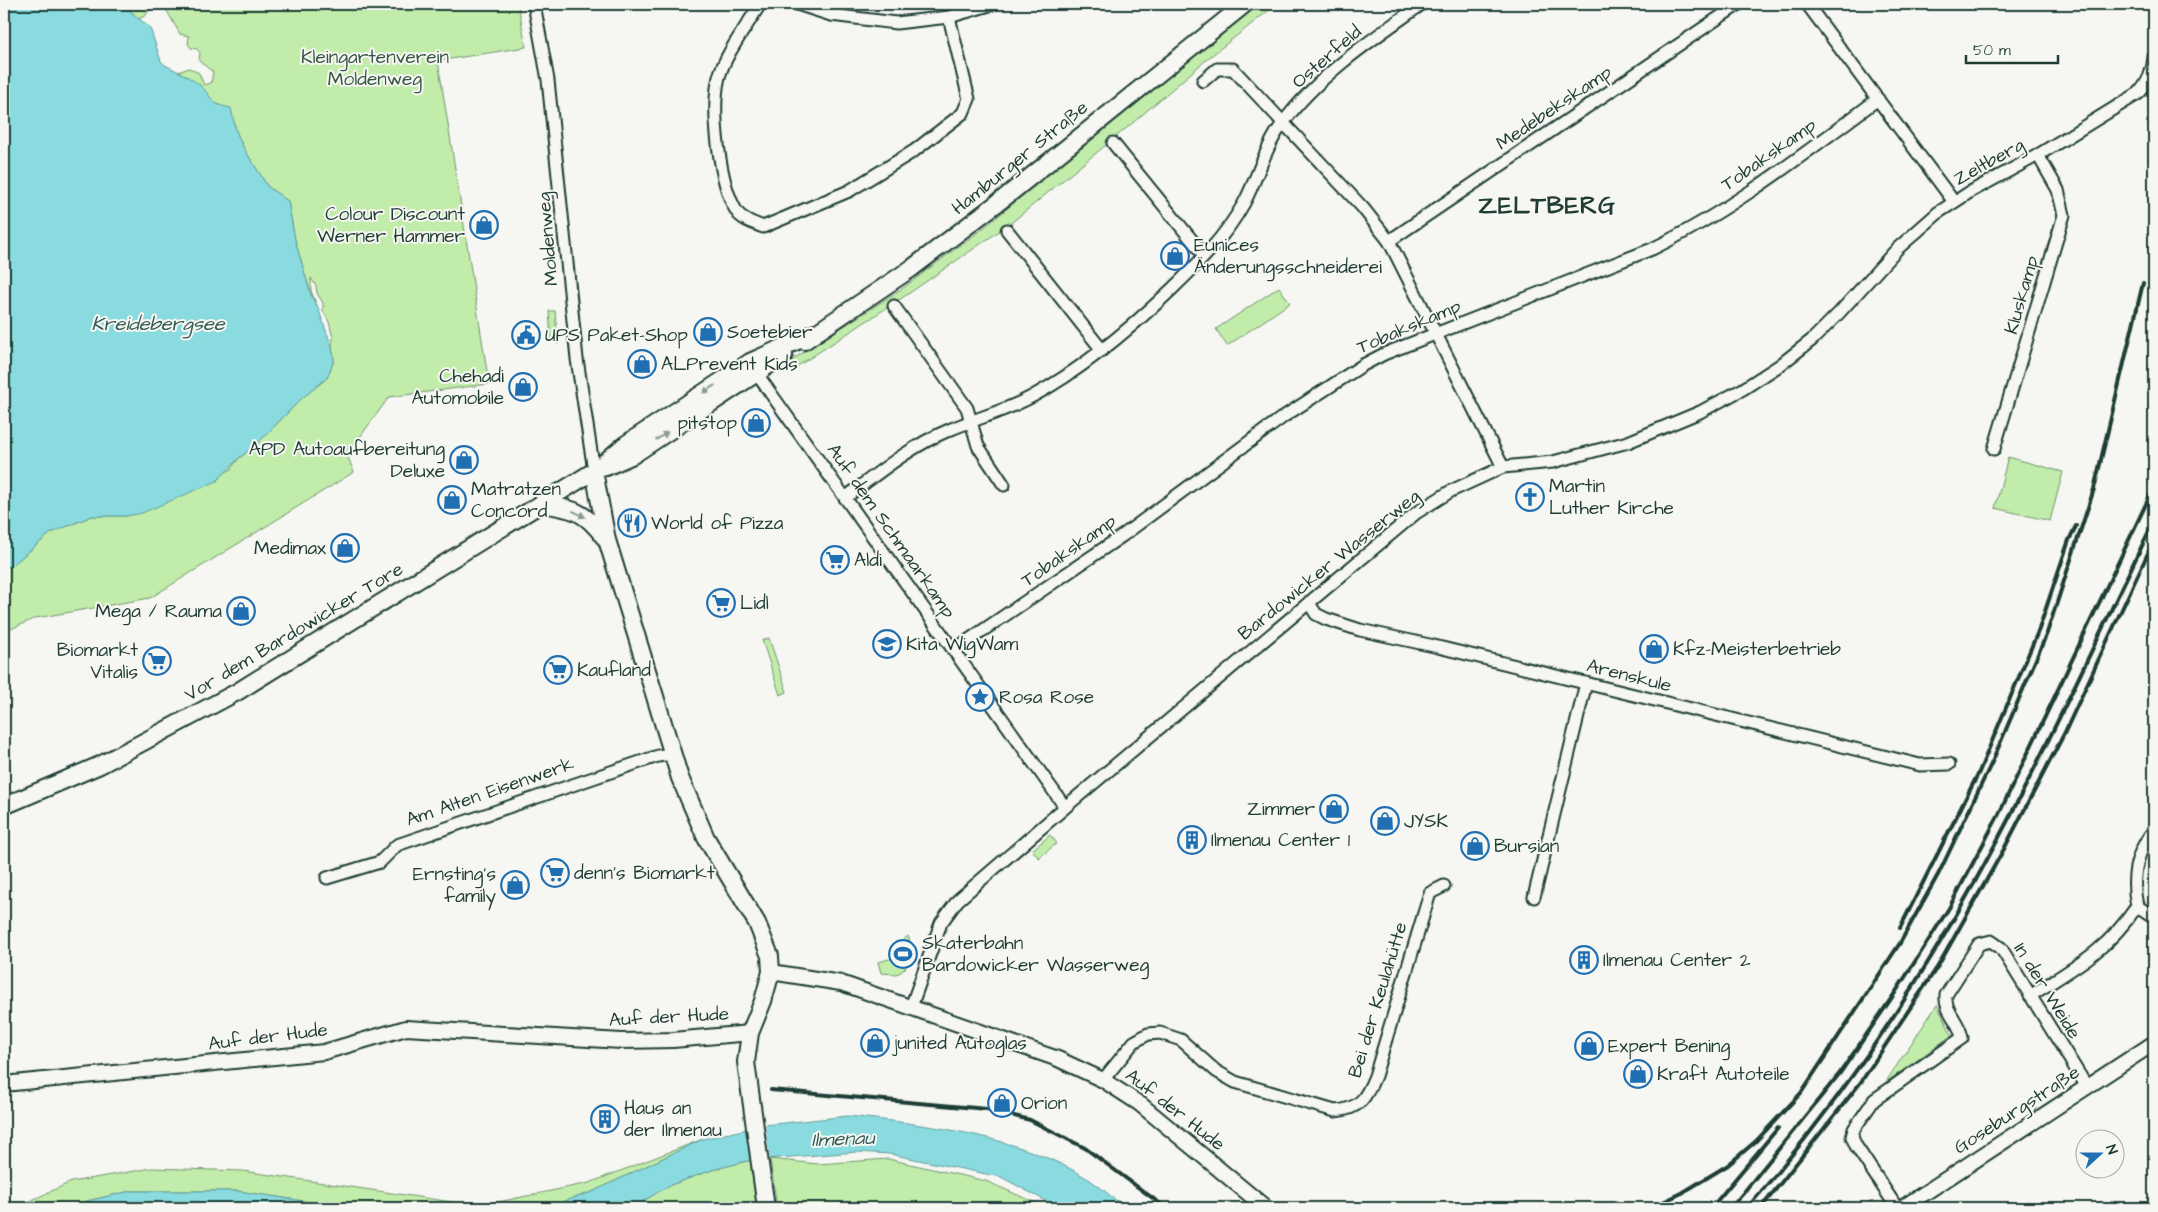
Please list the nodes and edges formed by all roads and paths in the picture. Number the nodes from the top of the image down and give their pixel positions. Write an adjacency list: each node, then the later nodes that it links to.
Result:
1 (534, 4): 28 (street, Moldenweg)
2 (760, 4): 9 (street)
3 (797, 4): 9 (street)
4 (993, 4): 9 (street)
5 (1245, 4): 21 (main road, Hamburger Straße)
6 (1422, 4): 13 (street, Osterfeld)
7 (1739, 4): 18 (street, Medebekskamp)
8 (1807, 4): 12 (street, Zeltberg)
9 (949, 17)
10 (2154, 56): 15 (street, Zeltberg)
11 (1204, 81): 13 (street)
12 (1878, 99): 16 (street, Zeltberg); 22 (street, Tobakskamp)
13 (1283, 123): 18 (street); 19 (street, Osterfeld)
14 (1113, 143): 19 (street)
15 (2038, 155): 16 (street, Zeltberg); 26 (street, Kluskamp)
16 (1954, 202): 27 (street, Bardowicker Wasserweg)
17 (1007, 230): 23 (street)
18 (1389, 242): 22 (street)
19 (1204, 255): 23 (street, Osterfeld)
20 (894, 306): 25 (street)
21 (813, 334): 24 (main road, Vor dem Bardowicker Tore); 28 (main road, Vor dem Bardowicker Tore, one-way to 28)
22 (1436, 334): 27 (street); 34 (street, Tobakskamp)
23 (1102, 350): 25 (street, Osterfeld)
24 (757, 374): 28 (main road, Vor dem Bardowicker Tore, one-way to 24); 30 (street, Auf dem Schmaarkamp)
25 (970, 422): 29 (street); 30 (street, Osterfeld)
26 (1994, 449)
27 (1503, 467): 33 (street, Bardowicker Wasserweg)
28 (594, 471): 31 (main road, Vor dem Bardowicker Tore); 32 (main road)
29 (1004, 485)
30 (845, 498): 34 (street, Auf dem Schmaarkamp)
31 (541, 504): 32 (main road, one-way to 32); 38 (main road, Vor dem Bardowicker Tore)
32 (607, 540): 36 (main road)
33 (1309, 602): 35 (street, Arenskule); 39 (street, Bardowicker Wasserweg)
34 (954, 650): 39 (street, Auf dem Schmaarkamp)
35 (1586, 684): 37 (street, Arenskule); 43 (street)
36 (671, 754): 41 (street, Am Alten Eisenwerk); 46 (main road)
37 (1949, 764)
38 (4, 806)
39 (1065, 807): 48 (street, Bardowicker Wasserweg)
40 (2154, 830): 44 (street)
41 (327, 878)
42 (1444, 886): 51 (street, Bei der Keulahütte)
43 (1534, 897)
44 (2137, 906): 45 (street); 47 (street)
45 (2154, 917)
46 (771, 972): 48 (street, Auf der Hude); 49 (main road, Auf der Hude)
47 (2030, 996): 53 (street, In der Weide); 56 (street, In der Weide)
48 (911, 1007): 51 (street, Auf der Hude)
49 (750, 1033): 52 (street, Auf der Hude); 54 (main road)
50 (2154, 1043): 53 (street, Goseburgstraße)
51 (1104, 1080): 55 (street, Auf der Hude)
52 (4, 1084)
53 (2086, 1086): 57 (street, Goseburgstraße)
54 (766, 1208)
55 (1266, 1208)
56 (1897, 1208)
57 (1902, 1208)

